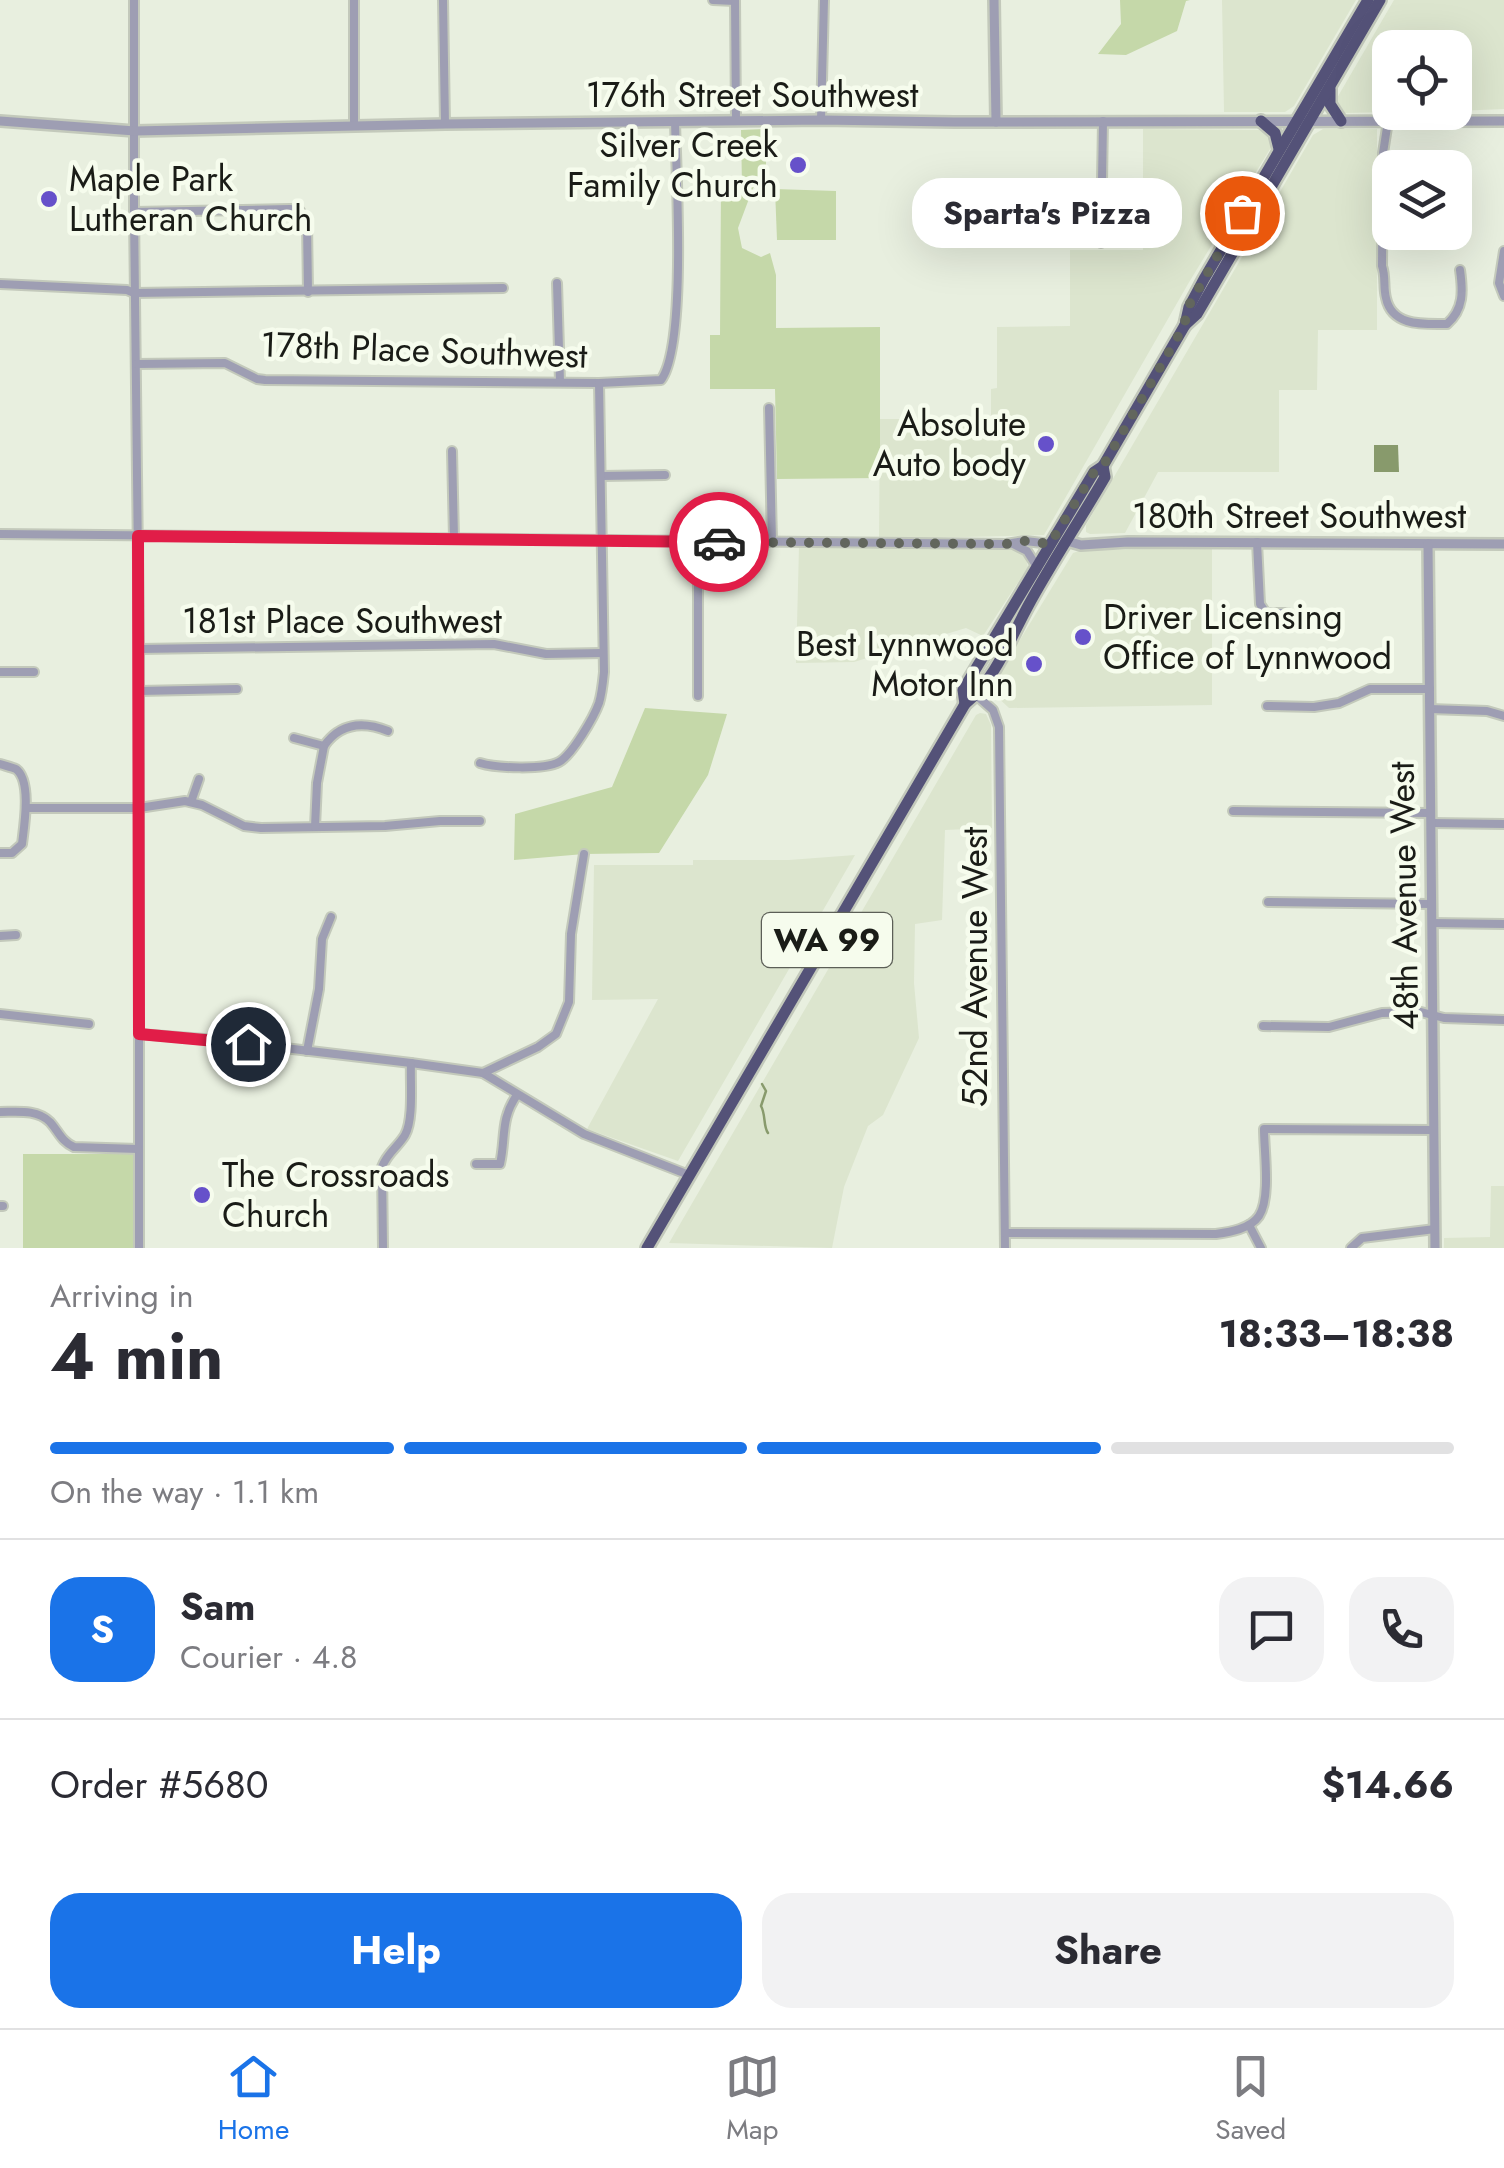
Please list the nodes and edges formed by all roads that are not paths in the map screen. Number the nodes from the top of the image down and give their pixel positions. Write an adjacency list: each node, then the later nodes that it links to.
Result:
1 (134, 0): 26 (street)
2 (354, 0): 24 (street)
3 (443, 0): 23 (street)
4 (713, 0): 5 (street)
5 (735, 0): 13 (street)
6 (824, 0): 11 (street)
7 (994, 0): 22 (street)
8 (1368, 0): 16 (highway, WA 99)
9 (1380, 0): 10 (highway, WA 99)
10 (1330, 85): 16 (highway, WA 99); 17 (highway)
11 (821, 120): 13 (street, 176th Street Southwest); 22 (street, 176th Street Southwest)
12 (675, 121): 13 (street, 176th Street Southwest); 23 (street, 176th Street Southwest); 43 (street, 178th Place Southwest)
13 (736, 121)
14 (1103, 121): 15 (street, 176th Street Southwest); 22 (street, 176th Street Southwest); 29 (street)
15 (1261, 121): 16 (street, 176th Street Southwest); 27 (highway)
16 (1303, 121): 17 (street, 176th Street Southwest); 27 (highway, WA 99); 39 (highway, WA 99)
17 (1342, 121): 18 (street, 176th Street Southwest)
18 (1372, 121)
19 (1472, 121): 20 (street, 176th Street Southwest)
20 (1504, 121)
21 (0, 122): 26 (street, 176th Street Southwest)
22 (996, 122)
23 (445, 124): 24 (street, 176th Street Southwest)
24 (354, 125): 26 (street, 176th Street Southwest)
25 (1387, 130): 32 (street)
26 (135, 131): 28 (street)
27 (1280, 150): 31 (highway, WA 99)
28 (134, 212): 36 (street); 37 (street)
29 (1101, 243)
30 (1504, 251): 38 (street)
31 (1220, 252): 39 (highway); 40 (highway, WA 99)
32 (1460, 270)
33 (557, 283): 42 (street)
34 (0, 284): 37 (street)
35 (504, 288): 36 (street)
36 (308, 292): 37 (street)
37 (134, 293): 41 (street)
38 (1504, 296)
39 (1207, 298): 40 (highway, WA 99)
40 (1184, 326): 46 (highway, WA 99)
41 (136, 364): 42 (street, 178th Place Southwest); 52 (street)
42 (560, 382): 43 (street, 178th Place Southwest)
43 (599, 383): 48 (street)
44 (769, 408): 57 (street)
45 (452, 451): 53 (street)
46 (1103, 466): 49 (highway, WA 99); 50 (highway, WA 99)
47 (666, 475): 48 (street)
48 (602, 476): 54 (street)
49 (1073, 506): 55 (highway); 60 (highway, WA 99)
50 (1077, 525): 55 (highway, WA 99); 61 (street, 180th Street Southwest)
51 (0, 534): 52 (street)
52 (138, 536): 53 (street); 67 (street)
53 (454, 538): 54 (street)
54 (602, 540): 56 (street); 68 (street)
55 (1067, 541): 61 (street, 180th Street Southwest); 65 (highway, WA 99)
56 (698, 542): 57 (street); 76 (street)
57 (772, 542): 59 (street)
58 (1257, 542): 61 (street, 180th Street Southwest); 62 (street, 180th Street Southwest); 66 (street)
59 (1008, 543): 60 (street); 64 (street)
60 (1050, 544): 64 (highway, WA 99); 65 (highway)
61 (1093, 544)
62 (1428, 544): 63 (street, 180th Street Southwest); 73 (street, 48th Avenue West)
63 (1504, 544)
64 (1036, 567): 69 (highway, WA 99)
65 (1032, 598): 75 (highway, WA 99)
66 (1300, 619)
67 (140, 649): 68 (street, 181st Place Southwest); 74 (street)
68 (603, 653): 84 (street)
69 (976, 668): 75 (highway); 77 (highway, WA 99)
70 (0, 672): 71 (street)
71 (34, 672)
72 (237, 689): 74 (street)
73 (1430, 689): 78 (street); 79 (street, 48th Avenue West)
74 (139, 691): 89 (street)
75 (976, 695): 77 (highway, WA 99); 121 (street, 52nd Avenue West)
76 (698, 696)
77 (964, 704): 118 (highway, WA 99)
78 (1267, 706)
79 (1430, 709): 80 (street); 91 (street, 48th Avenue West)
80 (1504, 716)
81 (388, 731): 83 (street)
82 (294, 738): 83 (street)
83 (324, 746): 94 (street)
84 (480, 762)
85 (0, 764): 88 (street)
86 (200, 779): 87 (street)
87 (191, 802): 89 (street); 94 (street)
88 (26, 808): 89 (street); 95 (street)
89 (139, 808): 109 (street)
90 (1233, 811): 91 (street)
91 (1430, 818): 93 (street); 98 (street, 48th Avenue West)
92 (480, 821): 94 (street)
93 (1504, 824)
94 (315, 826)
95 (0, 853)
96 (584, 854): 112 (street)
97 (1268, 902): 98 (street)
98 (1431, 904): 100 (street, 48th Avenue West)
99 (331, 916): 110 (street)
100 (1432, 923): 101 (street); 105 (street, 48th Avenue West)
101 (1504, 924)
102 (16, 934): 103 (street)
103 (0, 936)
104 (0, 1014): 107 (street)
105 (1433, 1015): 106 (street); 108 (street); 115 (street, 48th Avenue West)
106 (1504, 1020)
107 (89, 1024)
108 (1264, 1026)
109 (139, 1034): 110 (street); 116 (street)
110 (307, 1051): 111 (street)
111 (411, 1062): 112 (street); 123 (street)
112 (483, 1073): 113 (street)
113 (517, 1095): 117 (street); 118 (street)
114 (0, 1112): 116 (street)
115 (1434, 1130): 119 (street); 120 (street, 48th Avenue West)
116 (138, 1150): 122 (street)
117 (476, 1164)
118 (690, 1176): 124 (highway, WA 99)
119 (1249, 1225): 121 (street); 126 (street)
120 (1435, 1229): 127 (street); 128 (street, 48th Avenue West)
121 (1005, 1233): 125 (street, 52nd Avenue West)
122 (139, 1248)
123 (383, 1248)
124 (647, 1248)
125 (1004, 1248)
126 (1260, 1248)
127 (1351, 1248)
128 (1435, 1248)

